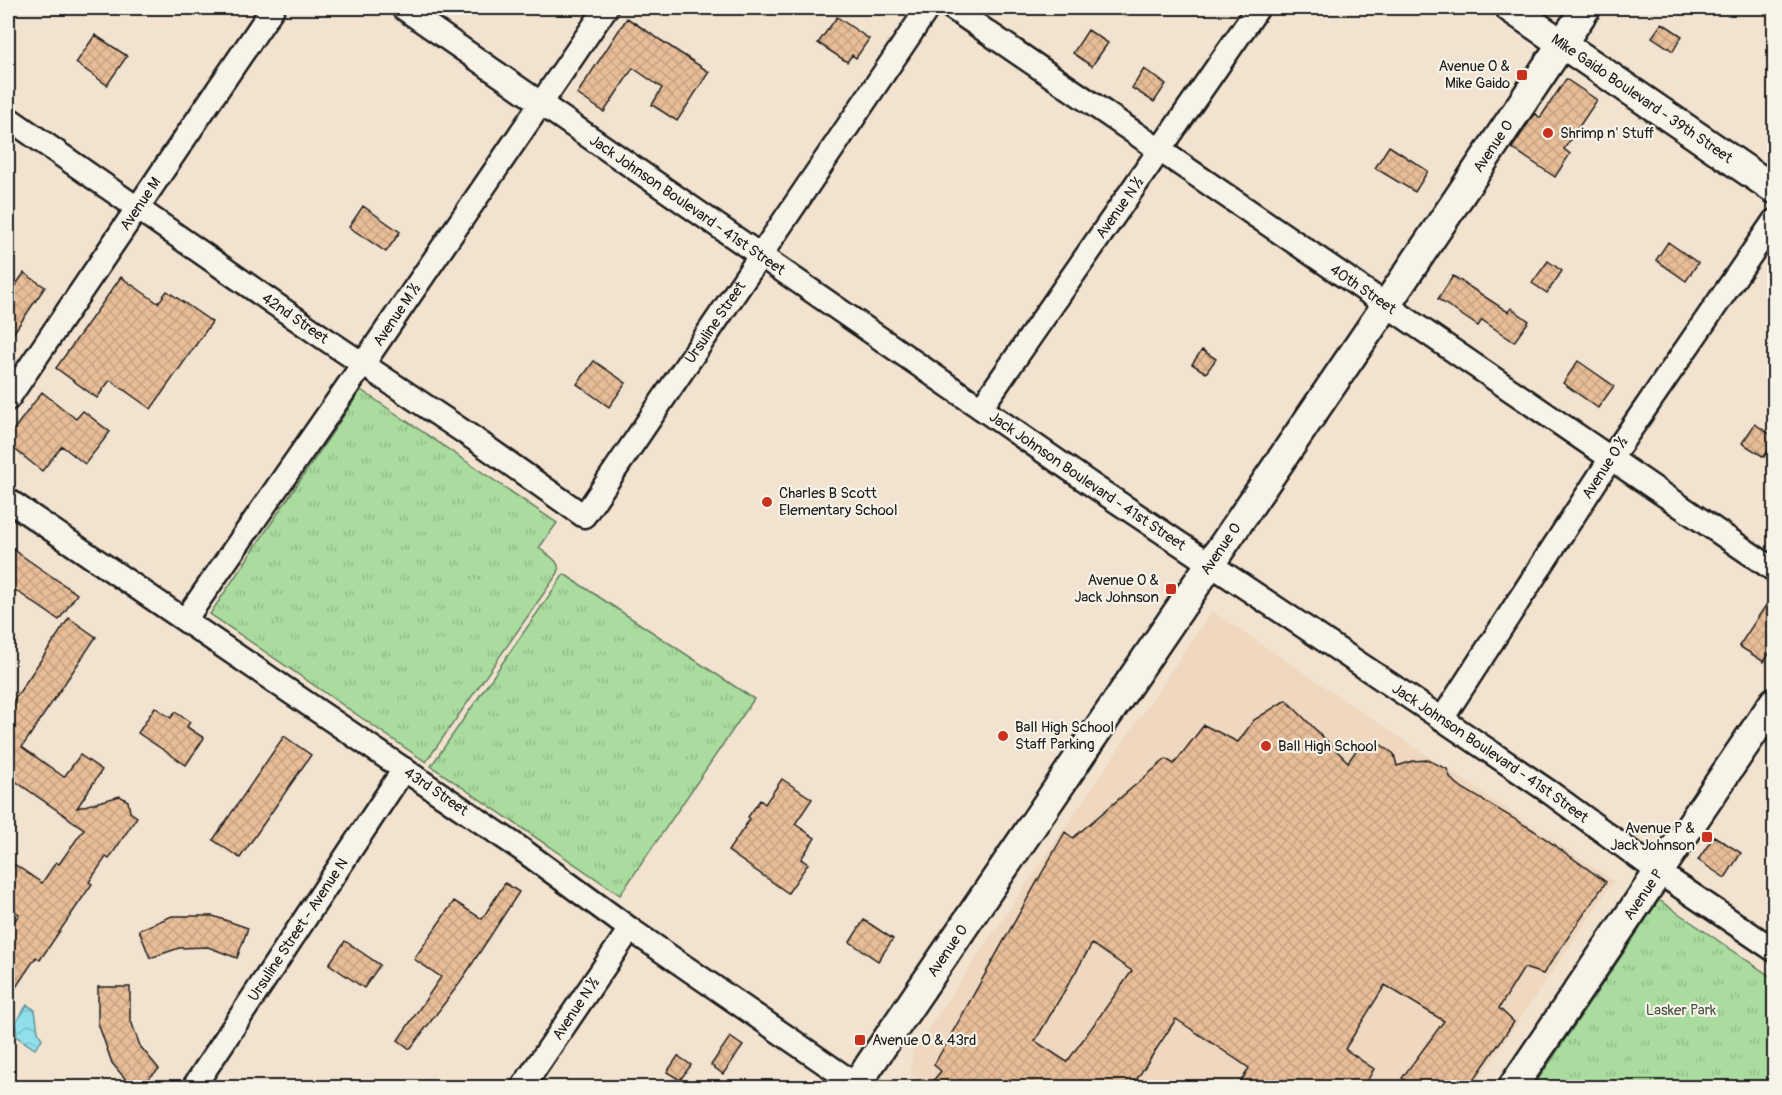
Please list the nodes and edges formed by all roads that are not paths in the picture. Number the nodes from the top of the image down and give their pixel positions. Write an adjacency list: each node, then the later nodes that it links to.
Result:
1 (273, 8): 14 (street, Avenue M)
2 (404, 8): 10 (street, Jack Johnson Boulevard - 41st Street)
3 (606, 8): 10 (street, Avenue M ½)
4 (928, 8): 16 (street, Ursuline Street)
5 (952, 8): 12 (street, 40th Street)
6 (1258, 8): 12 (street, Avenue N ½)
7 (1510, 8): 9 (main road, Mike Gaido Boulevard - 39th Street)
8 (1586, 8): 9 (main road, Avenue O)
9 (1562, 43): 13 (main road, Mike Gaido Boulevard - 39th Street); 17 (main road, Avenue O)
10 (541, 103): 16 (street, Jack Johnson Boulevard - 41st Street); 18 (street, Avenue M ½)
11 (8, 118): 14 (street, 42nd Street)
12 (1161, 150): 17 (street, 40th Street); 20 (street, Avenue N ½)
13 (1774, 189)
14 (137, 208): 18 (street, 42nd Street); 19 (street, Avenue M)
15 (1774, 221): 21 (street, Avenue O ½)
16 (761, 255): 20 (street, Jack Johnson Boulevard - 41st Street); 23 (street, Ursuline Street)
17 (1387, 304): 21 (street, 40th Street); 24 (main road, Avenue O)
18 (363, 364): 23 (street, 42nd Street); 26 (street, Avenue M ½)
19 (8, 399)
20 (981, 408): 24 (street, Jack Johnson Boulevard - 41st Street)
21 (1611, 458): 25 (street, 40th Street); 28 (street, Avenue O ½)
22 (8, 500): 26 (street, 43rd Street)
23 (584, 516)
24 (1211, 564): 28 (street, Jack Johnson Boulevard - 41st Street); 33 (main road, Avenue O)
25 (1774, 570)
26 (185, 620): 29 (street, 43rd Street)
27 (1774, 702): 30 (main road, Avenue P)
28 (1442, 719): 30 (street, Jack Johnson Boulevard - 41st Street)
29 (404, 770): 31 (street, 43rd Street); 34 (street, Ursuline Street - Avenue N)
30 (1660, 873): 32 (street, Jack Johnson Boulevard - 41st Street); 36 (main road, Avenue P)
31 (630, 929): 33 (street, 43rd Street); 35 (street, Avenue N ½)
32 (1774, 950)
33 (857, 1086)
34 (193, 1088)
35 (522, 1088)
36 (1512, 1088)

